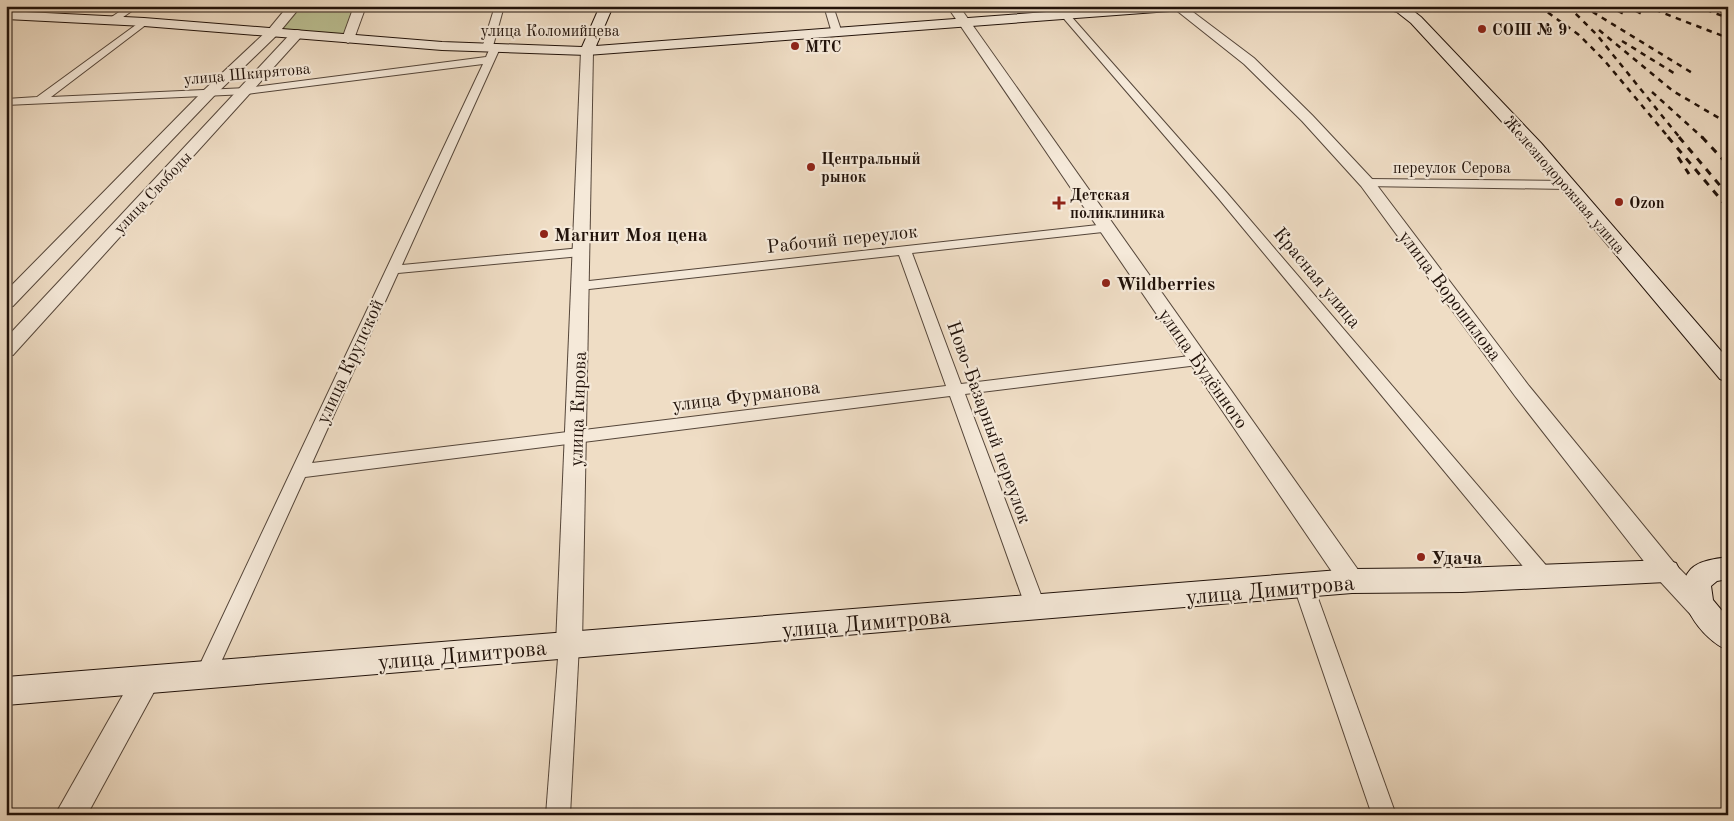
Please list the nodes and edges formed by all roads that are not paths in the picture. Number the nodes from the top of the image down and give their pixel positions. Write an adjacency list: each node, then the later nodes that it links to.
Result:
1 (135, 6): 13 (street)
2 (295, 6): 16 (street, улица Свободы)
3 (360, 6): 19 (street)
4 (500, 6): 21 (street, улица Крупской)
5 (607, 6): 20 (main road, улица Кирова)
6 (828, 6): 17 (street)
7 (953, 6): 15 (street, улица Будённого)
8 (1177, 6): 9 (main road, улица Коломийцева); 11 (main road, улица Коломийцева); 26 (street, улица Ворошилова)
9 (1183, 6)
10 (1392, 6): 27 (main road, Железнодорожная улица)
11 (1061, 10): 15 (main road, улица Коломийцева); 42 (street, Красная улица)
12 (6, 15): 13 (main road, улица Коломийцева)
13 (113, 20): 14 (main road, улица Коломийцева)
14 (144, 22): 16 (main road, улица Коломийцева); 24 (street)
15 (965, 23): 17 (main road, улица Коломийцева); 28 (street, улица Будённого)
16 (273, 32): 18 (main road, улица Коломийцева); 23 (street, улица Свободы)
17 (837, 33): 20 (main road, улица Коломийцева)
18 (297, 34): 19 (main road, улица Коломийцева); 22 (street, улица Свободы)
19 (348, 39): 21 (main road, улица Коломийцева)
20 (587, 51): 21 (main road, улица Коломийцева); 30 (street, улица Кирова)
21 (490, 52): 22 (street, улица Шкирятова); 31 (street, улица Крупской)
22 (246, 91): 23 (street, улица Шкирятова); 34 (street, улица Свободы)
23 (209, 93): 24 (street, улица Шкирятова); 33 (street, улица Свободы)
24 (40, 100): 25 (street, улица Шкирятова)
25 (6, 102)
26 (1367, 183): 27 (street, переулок Серова); 41 (street, улица Ворошилова)
27 (1567, 184): 36 (main road, Железнодорожная улица)
28 (1107, 228): 29 (street, Рабочий переулок); 35 (street, улица Будённого)
29 (904, 250): 32 (street, Рабочий переулок); 37 (street, Ново-Базарный переулок)
30 (581, 252): 31 (street); 32 (street, улица Кирова)
31 (391, 270): 39 (street, улица Крупской)
32 (580, 286): 38 (street, улица Кирова)
33 (6, 302)
34 (6, 350)
35 (1198, 360): 37 (street, улица Фурманова); 43 (street, улица Будённого)
36 (1728, 374)
37 (956, 390): 38 (street, улица Фурманова); 45 (street, Ново-Базарный переулок)
38 (576, 436): 39 (street, улица Фурманова); 48 (street, улица Кирова)
39 (299, 470): 49 (street, улица Крупской)
40 (1727, 568): 41 (street, улица Димитрова); 46 (main road)
41 (1666, 571): 42 (main road, улица Димитрова); 46 (street, улица Ворошилова)
42 (1543, 576): 43 (main road, улица Димитрова)
43 (1352, 581): 44 (main road, улица Димитрова)
44 (1304, 587): 45 (main road, улица Димитрова); 54 (street)
45 (1036, 608): 48 (main road, улица Димитрова)
46 (1701, 608): 47 (main road)
47 (1728, 637)
48 (569, 645): 49 (main road, улица Димитрова); 53 (street, улица Кирова)
49 (204, 675): 50 (main road, улица Димитрова)
50 (148, 679): 51 (main road, улица Димитрова); 52 (street)
51 (6, 691)
52 (70, 815)
53 (558, 815)
54 (1384, 815)

